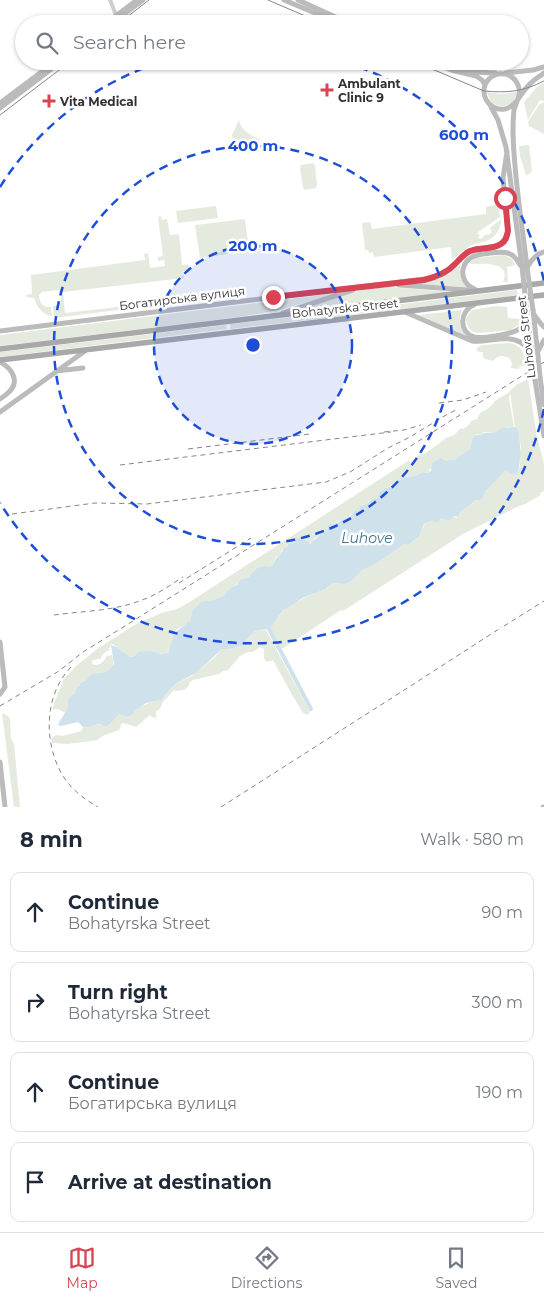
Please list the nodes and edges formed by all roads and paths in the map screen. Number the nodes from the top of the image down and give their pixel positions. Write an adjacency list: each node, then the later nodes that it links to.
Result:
1 (110, 0): 6 (street)
2 (137, 0): 6 (main road)
3 (143, 0): 7 (main road)
4 (284, 0): 8 (main road)
5 (298, 0): 9 (main road)
6 (116, 15)
7 (123, 15)
8 (320, 15)
9 (331, 15)
10 (544, 66): 16 (main road)
11 (44, 70): 21 (main road)
12 (50, 70): 23 (main road)
13 (451, 70): 19 (main road)
14 (468, 70): 18 (main road)
15 (527, 70): 18 (main road)
16 (529, 70)
17 (544, 73): 20 (main road)
18 (502, 74): 19 (main road); 20 (main road)
19 (485, 85): 22 (main road)
20 (517, 101): 22 (main road); 26 (main road)
21 (0, 103)
22 (489, 104): 24 (main road)
23 (0, 108)
24 (507, 152): 26 (main road); 28 (main road, Bohatyrska Street)
25 (544, 252): 26 (main road)
26 (525, 267): 30 (main road); 33 (main road, Luhova Street, bridge)
27 (544, 283): 30 (main road, Bohatyrska Street)
28 (386, 284): 29 (main road, Bohatyrska Street); 30 (main road, Bohatyrska Street)
29 (366, 286): 35 (main road); 37 (main road, Богатирська вулиця)
30 (478, 291): 35 (main road, Bohatyrska Street)
31 (544, 295): 32 (main road, Bohatyrska Street)
32 (478, 303): 33 (main road); 34 (main road, Bohatyrska Street)
33 (530, 311): 36 (main road); 41 (main road, Luhova Street)
34 (404, 312): 40 (main road, Bohatyrska Street); 41 (main road)
35 (274, 316): 39 (main road, Bohatyrska Street)
36 (544, 327)
37 (0, 331)
38 (544, 340): 41 (main road)
39 (0, 349)
40 (88, 349): 42 (main road, Bohatyrska Street); 44 (main road)
41 (535, 354): 45 (main road, Luhova Street, bridge)
42 (0, 361): 46 (main road)
43 (83, 368): 44 (main road)
44 (56, 371): 48 (main road)
45 (538, 379): 47 (main road, Luhova Street); 49 (main road, Luhova Street)
46 (0, 399)
47 (544, 405)
48 (0, 412)
49 (544, 436)
50 (0, 642): 51 (main road)
51 (0, 694)
52 (0, 762): 53 (main road)
53 (6, 807)

